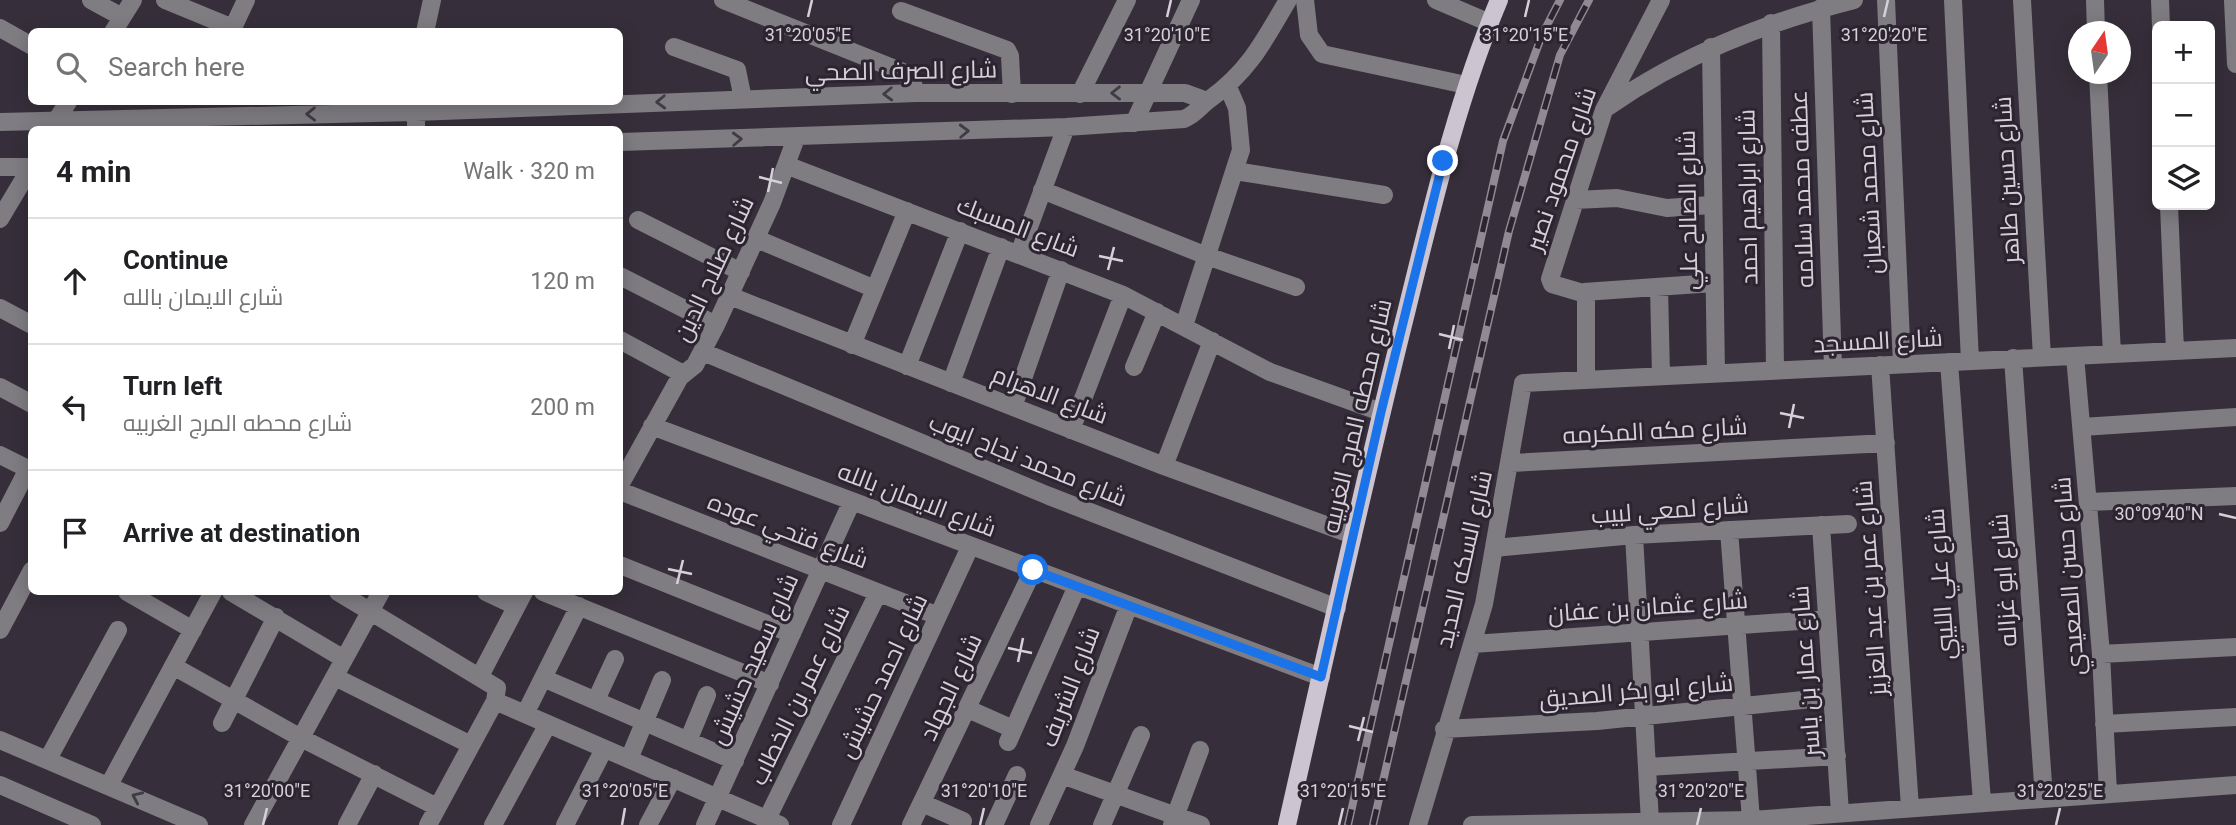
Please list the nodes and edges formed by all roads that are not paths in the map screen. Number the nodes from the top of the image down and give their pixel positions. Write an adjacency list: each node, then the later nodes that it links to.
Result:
1 (90, 0): 27 (street)
2 (133, 0): 27 (street)
3 (165, 0): 29 (street)
4 (246, 0): 30 (street)
5 (432, 0): 31 (street)
6 (723, 0): 39 (street)
7 (1126, 0): 42 (street)
8 (1191, 0): 40 (street)
9 (1288, 0): 38 (street)
10 (1305, 0): 37 (street)
11 (1436, 0): 25 (street)
12 (1499, 0): 25 (main road, شارع محطه المرج الغربيه)
13 (1661, 0): 49 (street, شارع محمود نصير)
14 (1854, 0): 21 (street)
15 (1885, 0): 102 (street, شارع محمد شعبان)
16 (1953, 0): 100 (street)
17 (2022, 0): 98 (street, شارع حسين طاهر)
18 (2095, 0): 23 (street)
19 (2160, 0): 24 (street)
20 (2233, 0): 35 (street)
21 (1821, 8): 26 (street); 106 (street, عطفه محمد سلامه)
22 (901, 11): 41 (street)
23 (2096, 21)
24 (2161, 21)
25 (1490, 23): 37 (main road, شارع محطه المرج الغربيه)
26 (1771, 23): 34 (street); 107 (street, شارع ابراهيم احمد)
27 (118, 24)
28 (0, 28): 32 (street)
29 (228, 28)
30 (233, 28)
31 (426, 28)
32 (28, 44)
33 (674, 47): 43 (street)
34 (1711, 47): 49 (street); 65 (street, شارع الصالح علي)
35 (2236, 64)
36 (2098, 84): 96 (street)
37 (1466, 85): 117 (main road, شارع محطه المرج الغربيه)
38 (1228, 87): 44 (street); 60 (street)
39 (916, 93): 41 (street, شارع الصرف الصحي); 43 (street, شارع الصرف الصحي, one-way to 43)
40 (1149, 93): 42 (street, شارع الصرف الصحي, one-way to 42); 44 (street, شارع الصرف الصحي); 53 (street)
41 (1012, 94): 42 (street, شارع الصرف الصحي)
42 (1080, 94)
43 (743, 99): 47 (street, شارع الصرف الصحي, one-way to 47)
44 (1207, 101): 53 (street)
45 (66, 105): 51 (street)
46 (612, 105): 50 (street, شارع الصرف الصحي, one-way to 50)
47 (623, 105)
48 (196, 109): 50 (street, شارع الصرف الصحي, one-way to 48); 51 (street, شارع الصرف الصحي)
49 (1604, 110): 64 (street, شارع محمود نصير)
50 (416, 114)
51 (56, 121): 52 (street, شارع الصرف الصحي)
52 (0, 122)
53 (1134, 123): 54 (street)
54 (1066, 127): 55 (street, one-way to 54); 62 (street)
55 (796, 138): 56 (street, one-way to 55); 57 (street, شارع صلاح الدين)
56 (623, 142)
57 (786, 165): 67 (street, شارع المسبك); 71 (street, شارع صلاح الدين)
58 (0, 167): 59 (street)
59 (28, 167)
60 (1235, 171): 63 (street); 74 (street)
61 (28, 172): 68 (street)
62 (1042, 190): 73 (street); 74 (street)
63 (1384, 195)
64 (1575, 200): 65 (street); 82 (street, شارع محمود نصير)
65 (1712, 205): 78 (street, شارع الصالح علي)
66 (2169, 210): 94 (street)
67 (907, 211): 70 (street, شارع المسبك); 81 (street)
68 (0, 219)
69 (638, 220): 76 (street)
70 (960, 231): 72 (street, شارع المسبك); 104 (street)
71 (757, 239): 76 (street, شارع صلاح الدين); 81 (street)
72 (1001, 247): 73 (street, شارع المسبك); 112 (street)
73 (1018, 254): 75 (street, شارع المسبك)
74 (1207, 256): 80 (street); 89 (street)
75 (1061, 270): 83 (street, شارع المسبك); 116 (street)
76 (741, 272): 84 (street, شارع صلاح الدين)
77 (623, 278): 88 (street)
78 (1714, 283): 79 (street); 108 (street, شارع الصالح علي)
79 (1659, 286): 82 (street); 110 (street)
80 (1296, 287)
81 (875, 289): 92 (street)
82 (1584, 292): 111 (street)
83 (1123, 295): 86 (street, شارع المسبك); 121 (street)
84 (730, 296): 88 (street, شارع صلاح الدين); 92 (street, شارع الاهرام)
85 (0, 308): 87 (street)
86 (1157, 312): 89 (street, شارع المسبك); 105 (street)
87 (28, 323)
88 (716, 325): 95 (street, شارع صلاح الدين)
89 (1184, 326): 90 (street, شارع المسبك)
90 (1212, 341): 117 (street, شارع المسبك); 125 (street)
91 (623, 342): 109 (street)
92 (852, 345): 104 (street, شارع الاهرام)
93 (2236, 348): 94 (street, شارع المسجد)
94 (2175, 351): 96 (street, شارع المسجد)
95 (703, 352): 109 (street, شارع صلاح الدين); 157 (street, شارع محمد نجاح ايوب)
96 (2112, 354): 97 (street, شارع المسجد)
97 (2075, 356): 98 (street, شارع المسجد); 120 (street, شارع حسن الصعيدي)
98 (2042, 357): 99 (street, شارع المسجد)
99 (2013, 358): 100 (street, شارع المسجد); 218 (street, شارع ابو غزاله)
100 (1970, 361): 101 (street, شارع المسجد)
101 (1949, 362): 102 (street, شارع المسجد); 219 (street, شارع علي الليبي)
102 (1902, 364): 103 (street, شارع المسجد)
103 (1880, 365): 106 (street, شارع المسجد); 122 (street, شارع عمر بن عبد العزيز)
104 (906, 366): 112 (street, شارع الاهرام)
105 (1134, 367)
106 (1833, 368): 107 (street, شارع المسجد)
107 (1775, 370): 108 (street, شارع المسجد)
108 (1716, 373): 110 (street, شارع المسجد)
109 (683, 374): 119 (street, شارع صلاح الدين)
110 (1661, 376): 111 (street, شارع المسجد)
111 (1586, 380): 113 (street, شارع المسجد)
112 (951, 383): 116 (street, شارع الاهرام)
113 (1523, 383): 124 (street, شارع السكه الحديد)
114 (0, 387): 115 (street)
115 (28, 402)
116 (1013, 407): 121 (street, شارع الاهرام)
117 (1381, 412): 137 (main road, شارع محطه المرج الغربيه)
118 (2236, 417): 120 (street)
119 (652, 426): 128 (street, شارع صلاح الدين); 131 (street, شارع الايمان بالله)
120 (2082, 427): 132 (street, شارع حسن الصعيدي)
121 (1072, 430): 125 (street, شارع الاهرام)
122 (1886, 443): 124 (street, شارع مكه المكرمه); 222 (street, شارع عمر بن عبد العزيز)
123 (0, 455): 126 (street)
124 (1511, 463): 140 (street, شارع السكه الحديد)
125 (1164, 466): 137 (street, شارع الاهرام)
126 (28, 469)
127 (28, 474): 133 (street)
128 (623, 479)
129 (623, 492): 142 (street, شارع فتحي عوده)
130 (2236, 496): 132 (street)
131 (852, 501): 139 (street, شارع الايمان بالله); 142 (street, شارع سعيد حشيش)
132 (2088, 502): 170 (street, شارع حسن الصعيدي)
133 (0, 523)
134 (1848, 524): 135 (street, شارع لمعي لبيب)
135 (1821, 525): 136 (street, شارع لمعي لبيب); 161 (street, شارع عمار بن ياسر)
136 (1729, 530): 138 (street, شارع لمعي لبيب); 162 (street)
137 (1353, 535): 157 (main road, شارع محطه المرج الغربيه)
138 (1634, 535): 140 (street, شارع لمعي لبيب); 166 (street)
139 (970, 547): 143 (street, شارع الايمان بالله); 159 (street, شارع احمد حشيش)
140 (1494, 548): 168 (street, شارع السكه الحديد)
141 (623, 566): 167 (street)
142 (821, 570): 146 (street, شارع فتحي عوده); 167 (street, شارع سعيد حشيش)
143 (1033, 570): 145 (street, شارع الايمان بالله); 186 (street, شارع الجهاد)
144 (28, 578): 163 (street)
145 (1077, 586): 155 (street, شارع الايمان بالله); 186 (street)
146 (878, 593): 159 (street, شارع فتحي عوده); 228 (street, شارع عمر بن الخطاب)
147 (132, 595): 165 (street)
148 (212, 595): 165 (street)
149 (236, 595): 160 (street)
150 (343, 595): 158 (street)
151 (378, 595): 158 (street)
152 (501, 595): 154 (street)
153 (550, 595): 156 (street)
154 (520, 599): 174 (street)
155 (1129, 605): 176 (street, شارع الايمان بالله); 210 (street, شارع الشريف)
156 (579, 607): 177 (street); 179 (street)
157 (1337, 608): 176 (main road, شارع محطه المرج الغربيه)
158 (370, 610): 171 (street); 174 (street)
159 (938, 616): 240 (street, شارع احمد حشيش)
160 (276, 617): 171 (street); 182 (street)
161 (1827, 619): 162 (street, شارع عثمان بن عفان); 181 (street, شارع عمار بن ياسر)
162 (1736, 626): 166 (street, شارع عثمان بن عفان); 185 (street)
163 (0, 630)
164 (118, 630): 203 (street)
165 (193, 630): 173 (street)
166 (1639, 633): 168 (street, شارع عثمان بن عفان); 188 (street)
167 (792, 634): 179 (street, شارع سعيد حشيش)
168 (1473, 644): 194 (street, شارع السكه الحديد)
169 (2236, 647): 170 (street)
170 (2101, 654): 193 (street, شارع حسن الصعيدي)
171 (344, 659): 175 (street)
172 (615, 659): 183 (street)
173 (173, 666): 182 (street); 213 (street)
174 (480, 676): 184 (street)
175 (335, 677): 196 (street); 199 (street)
176 (1321, 677): 246 (main road, شارع محطه المرج الغربيه)
177 (543, 678): 183 (street); 187 (street)
178 (662, 680): 190 (street)
179 (770, 684): 205 (street, شارع سعيد حشيش)
180 (707, 695): 198 (street)
181 (1832, 697): 185 (street, شارع ابو بكر الصديق); 202 (street, شارع عمار بن ياسر)
182 (234, 699): 191 (street); 196 (street)
183 (596, 700): 190 (street)
184 (495, 701): 187 (street); 199 (street)
185 (1743, 706): 188 (street, شارع ابو بكر الصديق); 206 (street)
186 (968, 709): 220 (street, شارع الجهاد)
187 (525, 714): 192 (street)
188 (1644, 715): 194 (street, شارع ابو بكر الصديق); 207 (street)
189 (2236, 717): 193 (street)
190 (645, 722): 198 (street); 204 (street)
191 (222, 723)
192 (548, 724): 200 (street); 236 (street)
193 (2104, 724): 215 (street, شارع حسن الصعيدي)
194 (1444, 729): 247 (street, شارع السكه الحديد)
195 (1141, 735): 216 (street)
196 (301, 738): 208 (street); 233 (street)
197 (0, 740): 203 (street)
198 (688, 741): 205 (street)
199 (471, 745): 221 (street)
200 (604, 749): 204 (street); 237 (street)
201 (1200, 750): 225 (street)
202 (1837, 756): 206 (street); 224 (street, شارع عمار بن ياسر)
203 (48, 760): 213 (street)
204 (629, 760): 211 (street)
205 (735, 761): 217 (street, شارع سعيد حشيش)
206 (1747, 761): 207 (street); 226 (street)
207 (1647, 767): 229 (street)
208 (374, 774): 221 (street); 234 (street)
209 (1017, 775): 242 (street)
210 (1062, 775): 216 (street); 243 (street, شارع الشريف)
211 (673, 778): 217 (street); 238 (street)
212 (0, 785): 223 (street)
213 (109, 785): 232 (street, one-way to 213)
214 (2236, 785): 215 (street)
215 (2108, 793): 218 (street)
216 (1115, 794): 225 (street); 244 (street)
217 (719, 798): 228 (street); 239 (street, شارع سعيد حشيش)
218 (2044, 798): 219 (street)
219 (1982, 802): 222 (street)
220 (922, 803): 227 (street); 241 (street, شارع الجهاد)
221 (438, 807): 235 (street)
222 (1910, 807): 224 (street)
223 (56, 808): 230 (street); 231 (street)
224 (1840, 813): 226 (street)
225 (1174, 820): 245 (street)
226 (1751, 820): 229 (street)
227 (963, 821)
228 (773, 822)
229 (1645, 823): 248 (street)
230 (48, 825)
231 (92, 825)
232 (199, 825)
233 (253, 825)
234 (347, 825)
235 (428, 825)
236 (493, 825)
237 (565, 825)
238 (648, 825)
239 (705, 825)
240 (841, 825)
241 (911, 825)
242 (994, 825)
243 (1039, 825)
244 (1102, 825)
245 (1200, 825)
246 (1287, 825)
247 (1418, 825)
248 (1472, 825)

